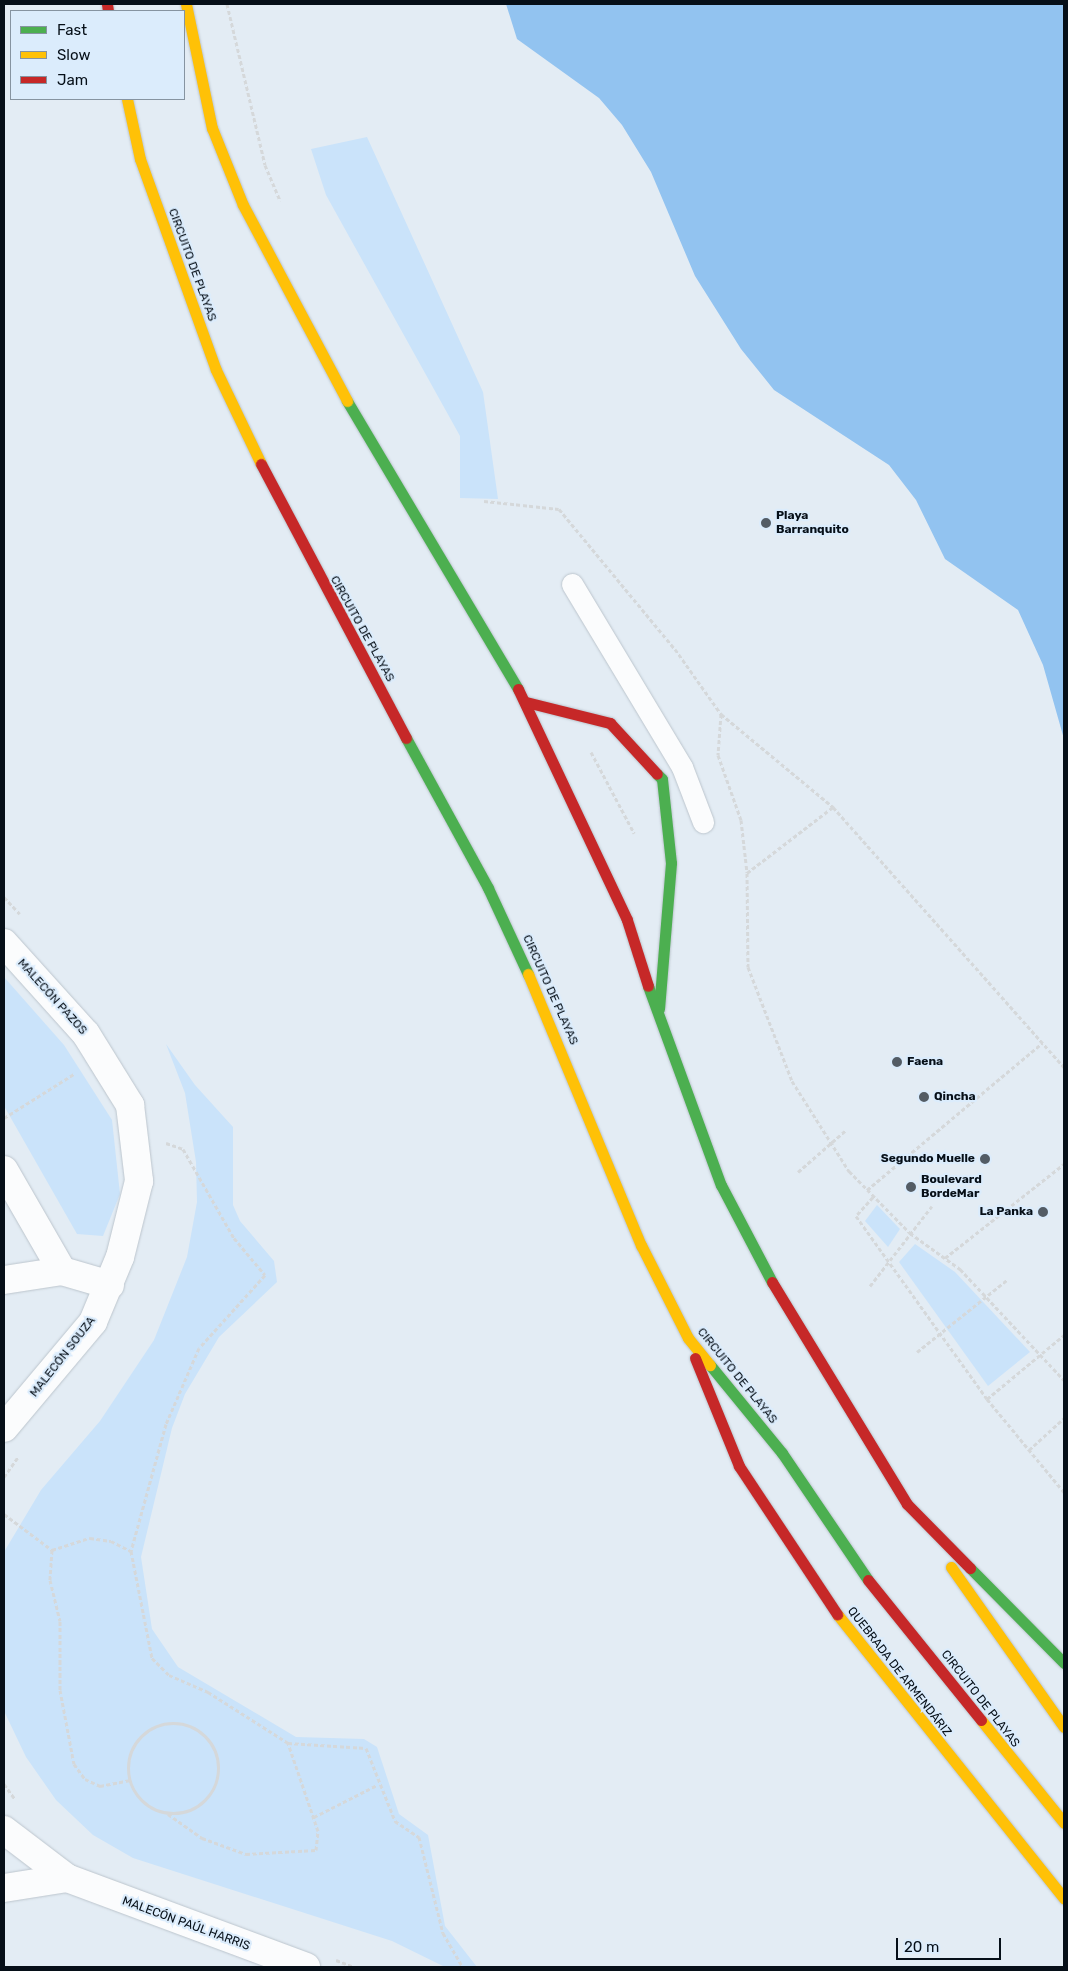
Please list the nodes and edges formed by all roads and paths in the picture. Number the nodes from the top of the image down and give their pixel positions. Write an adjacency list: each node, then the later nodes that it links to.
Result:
1 (186, 4): 5 (highway)
2 (127, 100): 40 (highway, CIRCUITO DE PLAYAS)
3 (484, 501): 6 (path)
4 (572, 584): 7 (lane)
5 (526, 702): 8 (highway); 15 (highway)
6 (721, 714): 9 (path); 11 (path)
7 (682, 766): 8 (lane); 10 (lane)
8 (662, 779): 15 (highway)
9 (833, 807): 11 (path); 16 (path)
10 (703, 822)
11 (747, 873): 22 (path)
12 (4, 897): 13 (path)
13 (24, 918)
14 (4, 943): 17 (street, MALECÓN PAZOS)
15 (658, 1018): 51 (highway)
16 (1042, 1043): 18 (path); 26 (path)
17 (100, 1057): 19 (path); 21 (street, MALECÓN PAZOS)
18 (1064, 1067)
19 (4, 1118)
20 (846, 1130): 22 (path)
21 (137, 1133): 35 (street, MALECÓN SOUZA); 54 (path)
22 (832, 1143): 25 (path); 26 (path)
23 (1064, 1164): 30 (path)
24 (4, 1170): 32 (street)
25 (798, 1172)
26 (867, 1190): 27 (path)
27 (873, 1197): 29 (path); 31 (path)
28 (932, 1206): 29 (path)
29 (910, 1233): 30 (path); 31 (path)
30 (945, 1258): 37 (path)
31 (888, 1260): 36 (path); 38 (path)
32 (62, 1272): 33 (street); 35 (street)
33 (4, 1280)
34 (1007, 1280): 37 (path)
35 (110, 1285): 46 (street, MALECÓN SOUZA)
36 (870, 1286)
37 (985, 1294): 38 (path); 42 (path)
38 (940, 1333): 41 (path); 44 (path)
39 (1064, 1335): 42 (path)
40 (688, 1338): 62 (highway, CIRCUITO DE PLAYAS); 66 (highway, QUEBRADA DE ARMENDÁRIZ)
41 (917, 1352)
42 (1042, 1354): 43 (path); 44 (path)
43 (1064, 1380)
44 (987, 1399): 47 (path)
45 (1064, 1418): 47 (path)
46 (4, 1428)
47 (1029, 1450): 50 (path)
48 (21, 1454): 49 (path)
49 (4, 1477)
50 (1064, 1492)
51 (907, 1504): 55 (highway); 56 (highway)
52 (4, 1514): 53 (path)
53 (52, 1550): 54 (path); 58 (path)
54 (131, 1551): 57 (path)
55 (1064, 1663)
56 (1064, 1728)
57 (288, 1743): 59 (path); 61 (path)
58 (130, 1780): 60 (path); 60 (path)
59 (378, 1785): 61 (path); 68 (path)
60 (168, 1814): 61 (path)
61 (314, 1818)
62 (1064, 1823)
63 (4, 1830): 64 (street)
64 (67, 1878): 65 (street); 67 (street, MALECÓN PAÚL HARRIS)
65 (4, 1888)
66 (1064, 1898)
67 (306, 1967)
68 (463, 1967)

